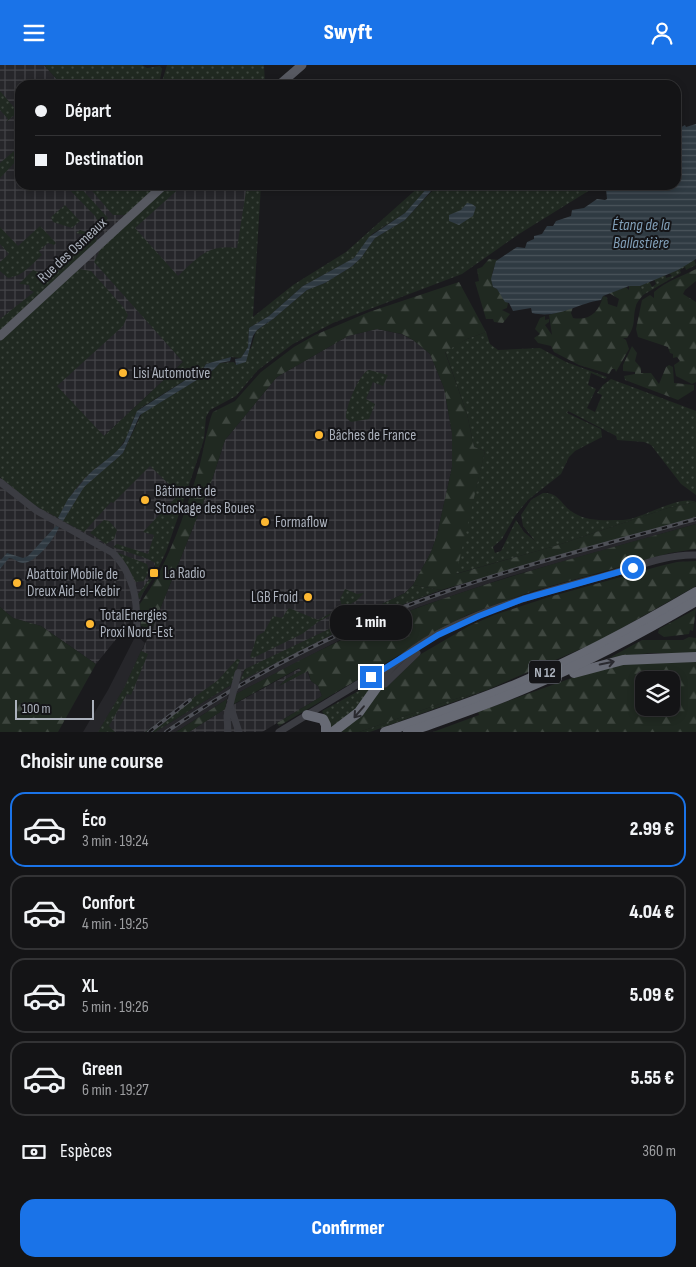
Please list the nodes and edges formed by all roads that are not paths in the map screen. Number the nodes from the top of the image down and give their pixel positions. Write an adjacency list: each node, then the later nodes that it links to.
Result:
1 (302, 65): 2 (main road)
2 (285, 80)
3 (159, 190): 4 (main road, Rue des Osmeaux)
4 (0, 336)
5 (0, 482): 10 (street)
6 (696, 555): 9 (street)
7 (696, 592): 24 (highway, N 12)
8 (696, 601): 14 (highway, N 12)
9 (474, 618): 12 (street); 16 (street)
10 (137, 627)
11 (696, 657): 14 (highway, one-way to 11)
12 (391, 666): 15 (street); 16 (street)
13 (240, 670): 17 (street, bridge)
14 (561, 673): 25 (highway, N 12)
15 (358, 685): 16 (street); 18 (street)
16 (378, 685): 23 (highway, one-way to 23)
17 (230, 705): 19 (street); 20 (street)
18 (307, 715): 21 (street); 22 (highway)
19 (228, 732)
20 (239, 732)
21 (280, 732)
22 (326, 732)
23 (332, 732)
24 (385, 732)
25 (408, 732)

